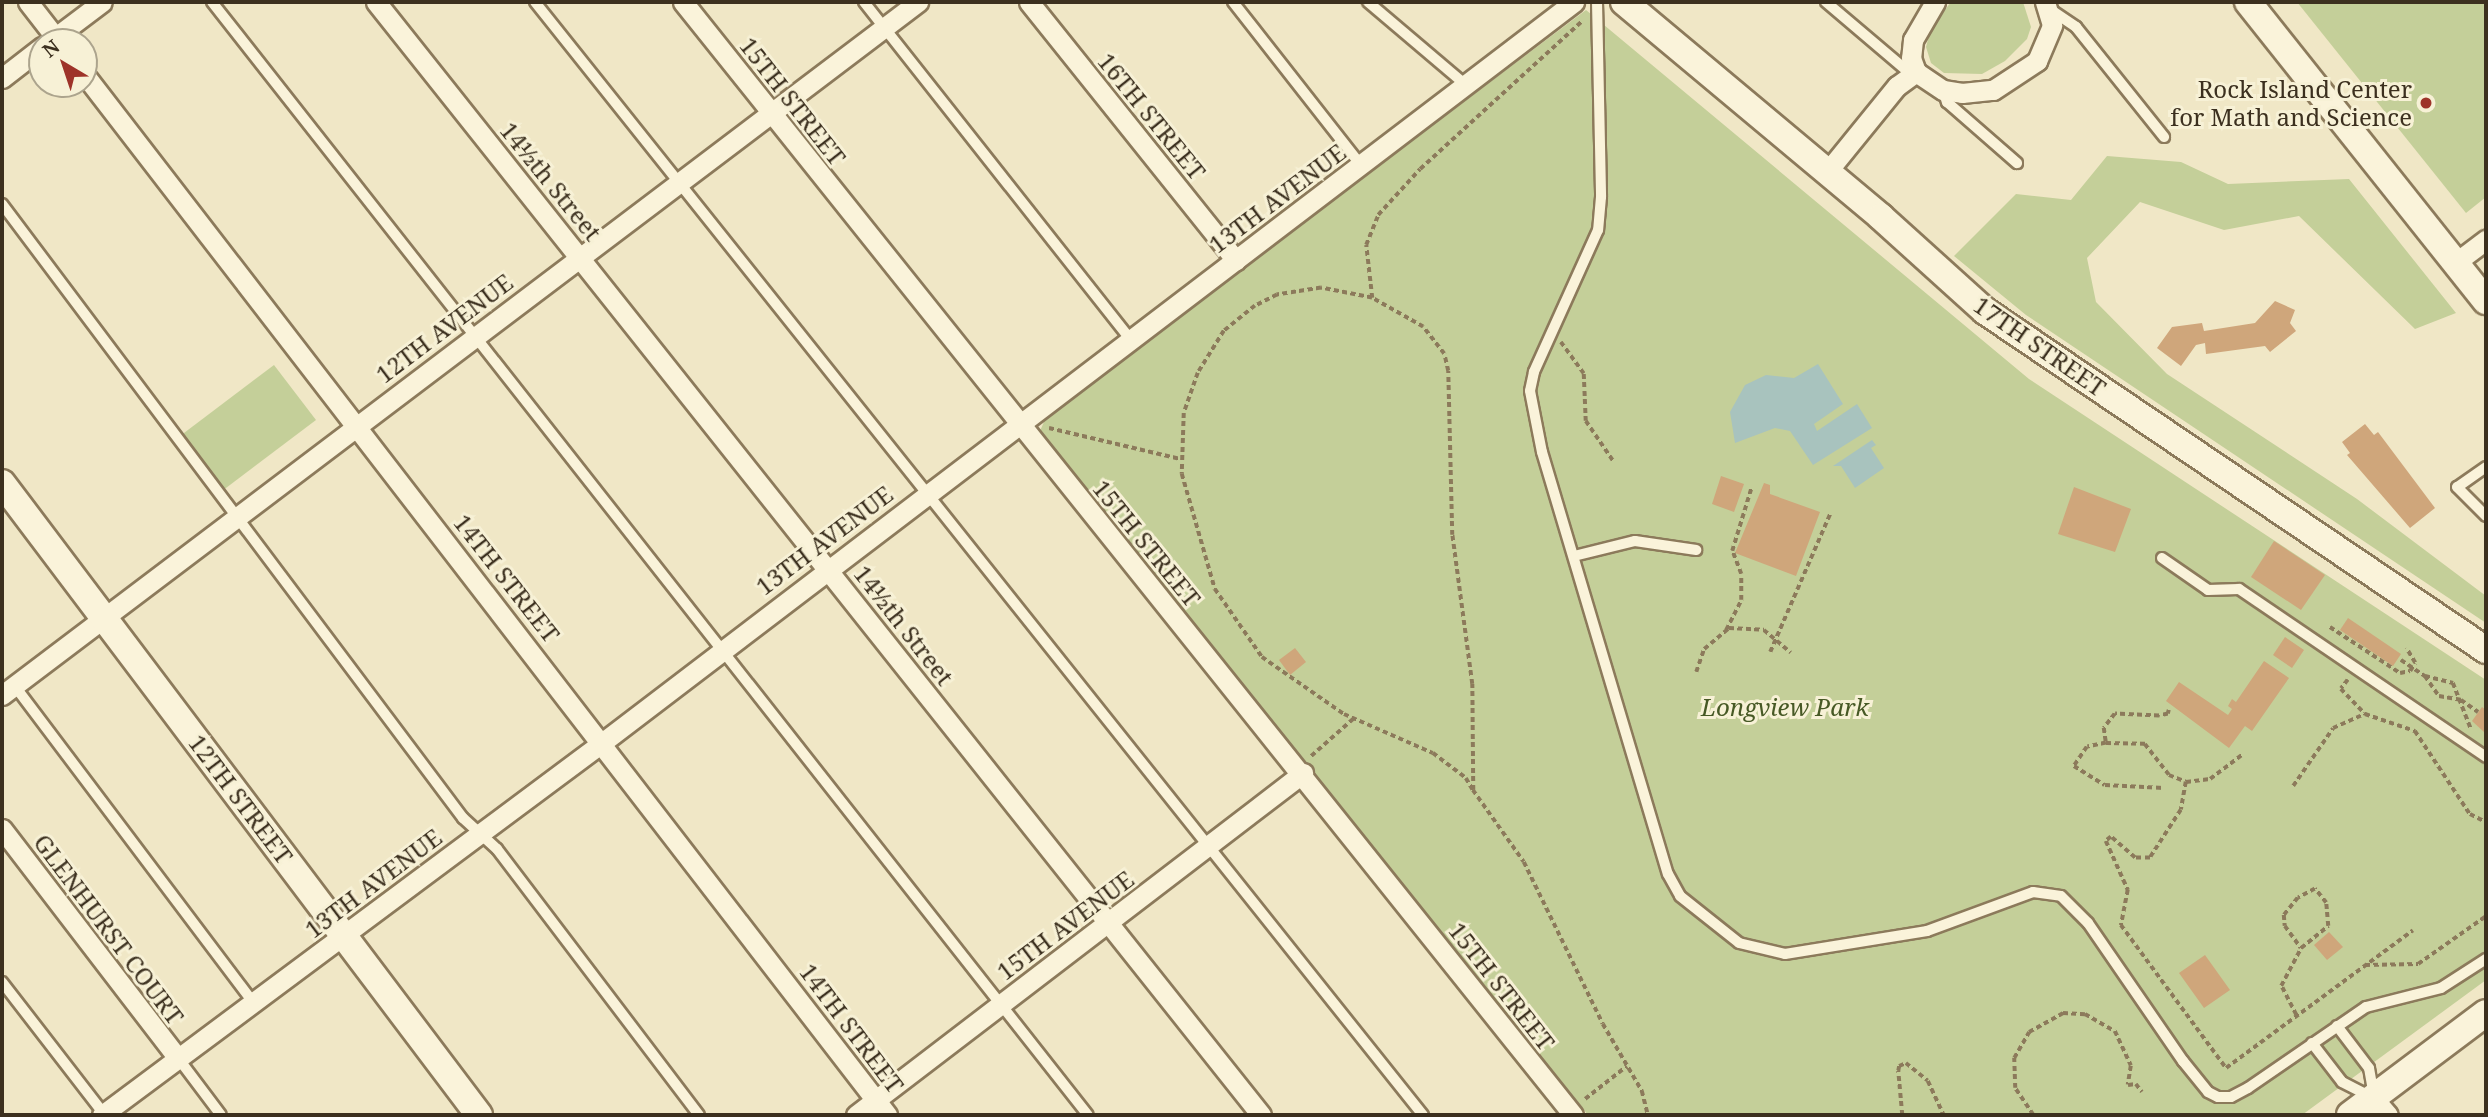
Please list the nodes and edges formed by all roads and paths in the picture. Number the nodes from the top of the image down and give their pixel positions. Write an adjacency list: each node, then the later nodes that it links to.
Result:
1 (28, 2): 20 (street)
2 (102, 2): 21 (street)
3 (212, 2): 42 (lane)
4 (376, 2): 36 (street, 14½th Street)
5 (535, 2): 33 (lane)
6 (683, 2): 28 (street, 15TH STREET)
7 (864, 2): 19 (lane)
8 (918, 2): 19 (street, 12TH AVENUE)
9 (1029, 2): 37 (street, 16TH STREET)
10 (1233, 2): 31 (lane)
11 (1368, 2): 25 (lane)
12 (1574, 2): 25 (street, 13TH AVENUE)
13 (1623, 2): 32 (street, 17TH STREET)
14 (1826, 2): 23 (lane)
15 (1935, 2): 23 (street)
16 (2248, 2): 38 (street)
17 (1597, 3): 39 (path); 41 (lane)
18 (2047, 5): 26 (street); 29 (lane)
19 (884, 27): 28 (street, 12TH AVENUE); 43 (lane)
20 (43, 28)
21 (69, 28)
22 (28, 59): 24 (street)
23 (1914, 73): 26 (street); 32 (street)
24 (2, 78)
25 (1466, 85): 31 (street, 13TH AVENUE)
26 (1943, 90): 30 (lane)
27 (98, 92): 45 (street, 14TH STREET)
28 (770, 112): 33 (street, 12TH AVENUE); 44 (street, 15TH STREET)
29 (2164, 137)
30 (2017, 163)
31 (1361, 165): 37 (street, 13TH AVENUE)
32 (1827, 172): 66 (street, 17TH STREET)
33 (678, 183): 36 (street, 12TH AVENUE); 52 (lane)
34 (2, 204): 54 (lane)
35 (2486, 240): 38 (street)
36 (580, 257): 42 (street, 12TH AVENUE); 59 (street, 14½th Street)
37 (1236, 260): 43 (street, 13TH AVENUE)
38 (2455, 263): 40 (street)
39 (1373, 298): 47 (path); 89 (path)
40 (2486, 301)
41 (1552, 333): 48 (path); 57 (lane)
42 (473, 336): 45 (street, 12TH AVENUE); 65 (lane)
43 (1130, 339): 44 (street, 13TH AVENUE)
44 (1018, 424): 52 (street, 13TH AVENUE); 85 (street, 15TH STREET)
45 (357, 426): 54 (street, 12TH AVENUE); 81 (street, 14TH STREET)
46 (1040, 426): 47 (path)
47 (1180, 459): 79 (path)
48 (1614, 462)
49 (2486, 467): 55 (lane)
50 (2, 483): 60 (street, 12TH STREET)
51 (1751, 489): 62 (path)
52 (926, 494): 59 (street, 13TH AVENUE); 93 (lane)
53 (1830, 514): 63 (path)
54 (235, 516): 60 (street, 12TH AVENUE); 92 (lane)
55 (2486, 516)
56 (1696, 550): 57 (lane)
57 (1574, 556): 107 (lane)
58 (2162, 558): 71 (lane)
59 (828, 568): 65 (street, 13TH AVENUE); 95 (street, 14½th Street)
60 (103, 617): 74 (street, 12TH AVENUE); 97 (street, 12TH STREET)
61 (2330, 627): 70 (path)
62 (1726, 629): 63 (path); 72 (path)
63 (1779, 639): 67 (path); 68 (path)
64 (2406, 648): 70 (path)
65 (722, 650): 81 (street, 13TH AVENUE); 103 (lane)
66 (2486, 650)
67 (1770, 652)
68 (1791, 653)
69 (2401, 660): 70 (path)
70 (2413, 667): 73 (path)
71 (2356, 668): 78 (path); 84 (lane)
72 (1696, 673)
73 (2426, 676): 75 (path); 75 (path)
74 (8, 690): 102 (lane)
75 (2461, 700): 77 (path); 80 (path)
76 (2169, 710): 82 (path)
77 (2478, 712)
78 (2365, 714): 87 (path); 90 (path)
79 (1354, 718): 85 (path); 89 (path)
80 (2479, 736)
81 (603, 742): 92 (street, 13TH AVENUE); 112 (street, 14TH STREET)
82 (2106, 743): 86 (path); 88 (path)
83 (2243, 754): 86 (path)
84 (2486, 757)
85 (1300, 770): 93 (street, 15TH AVENUE); 113 (street, 15TH STREET)
86 (2186, 782): 105 (path)
87 (2293, 786)
88 (2164, 788)
89 (1473, 790): 109 (path)
90 (2486, 822)
91 (2, 829): 108 (street, GLENHURST COURT)
92 (480, 834): 97 (street, 13TH AVENUE); 117 (lane)
93 (1210, 846): 95 (street, 15TH AVENUE); 121 (lane)
94 (2486, 916): 100 (path)
95 (1109, 922): 103 (street, 15TH AVENUE); 120 (street, 14½th Street)
96 (2413, 930): 100 (path)
97 (344, 935): 102 (street, 13TH AVENUE); 116 (street, 12TH STREET)
98 (2301, 948): 98 (path); 105 (path)
99 (2486, 959): 106 (lane)
100 (2365, 965): 105 (path)
101 (2, 982): 114 (lane)
102 (253, 1002): 108 (street, 13TH AVENUE)
103 (1001, 1005): 112 (street, 15TH AVENUE); 119 (lane)
104 (2486, 1013): 111 (street)
105 (2296, 1015)
106 (2336, 1026): 107 (lane); 111 (lane)
107 (2312, 1043): 111 (lane)
108 (178, 1058): 114 (street, 13TH AVENUE); 115 (lane)
109 (1627, 1066): 113 (path); 122 (path)
110 (2142, 1091): 127 (path)
111 (2381, 1107): 128 (street)
112 (881, 1108): 118 (street, 15TH AVENUE)
113 (1571, 1113)
114 (103, 1115)
115 (221, 1115)
116 (479, 1115)
117 (699, 1115)
118 (856, 1115)
119 (1088, 1115)
120 (1261, 1115)
121 (1423, 1115)
122 (1648, 1115)
123 (1808, 1115): 124 (path)
124 (1818, 1115)
125 (1902, 1115): 126 (path)
126 (1944, 1115)
127 (2033, 1115)
128 (2350, 1115)

